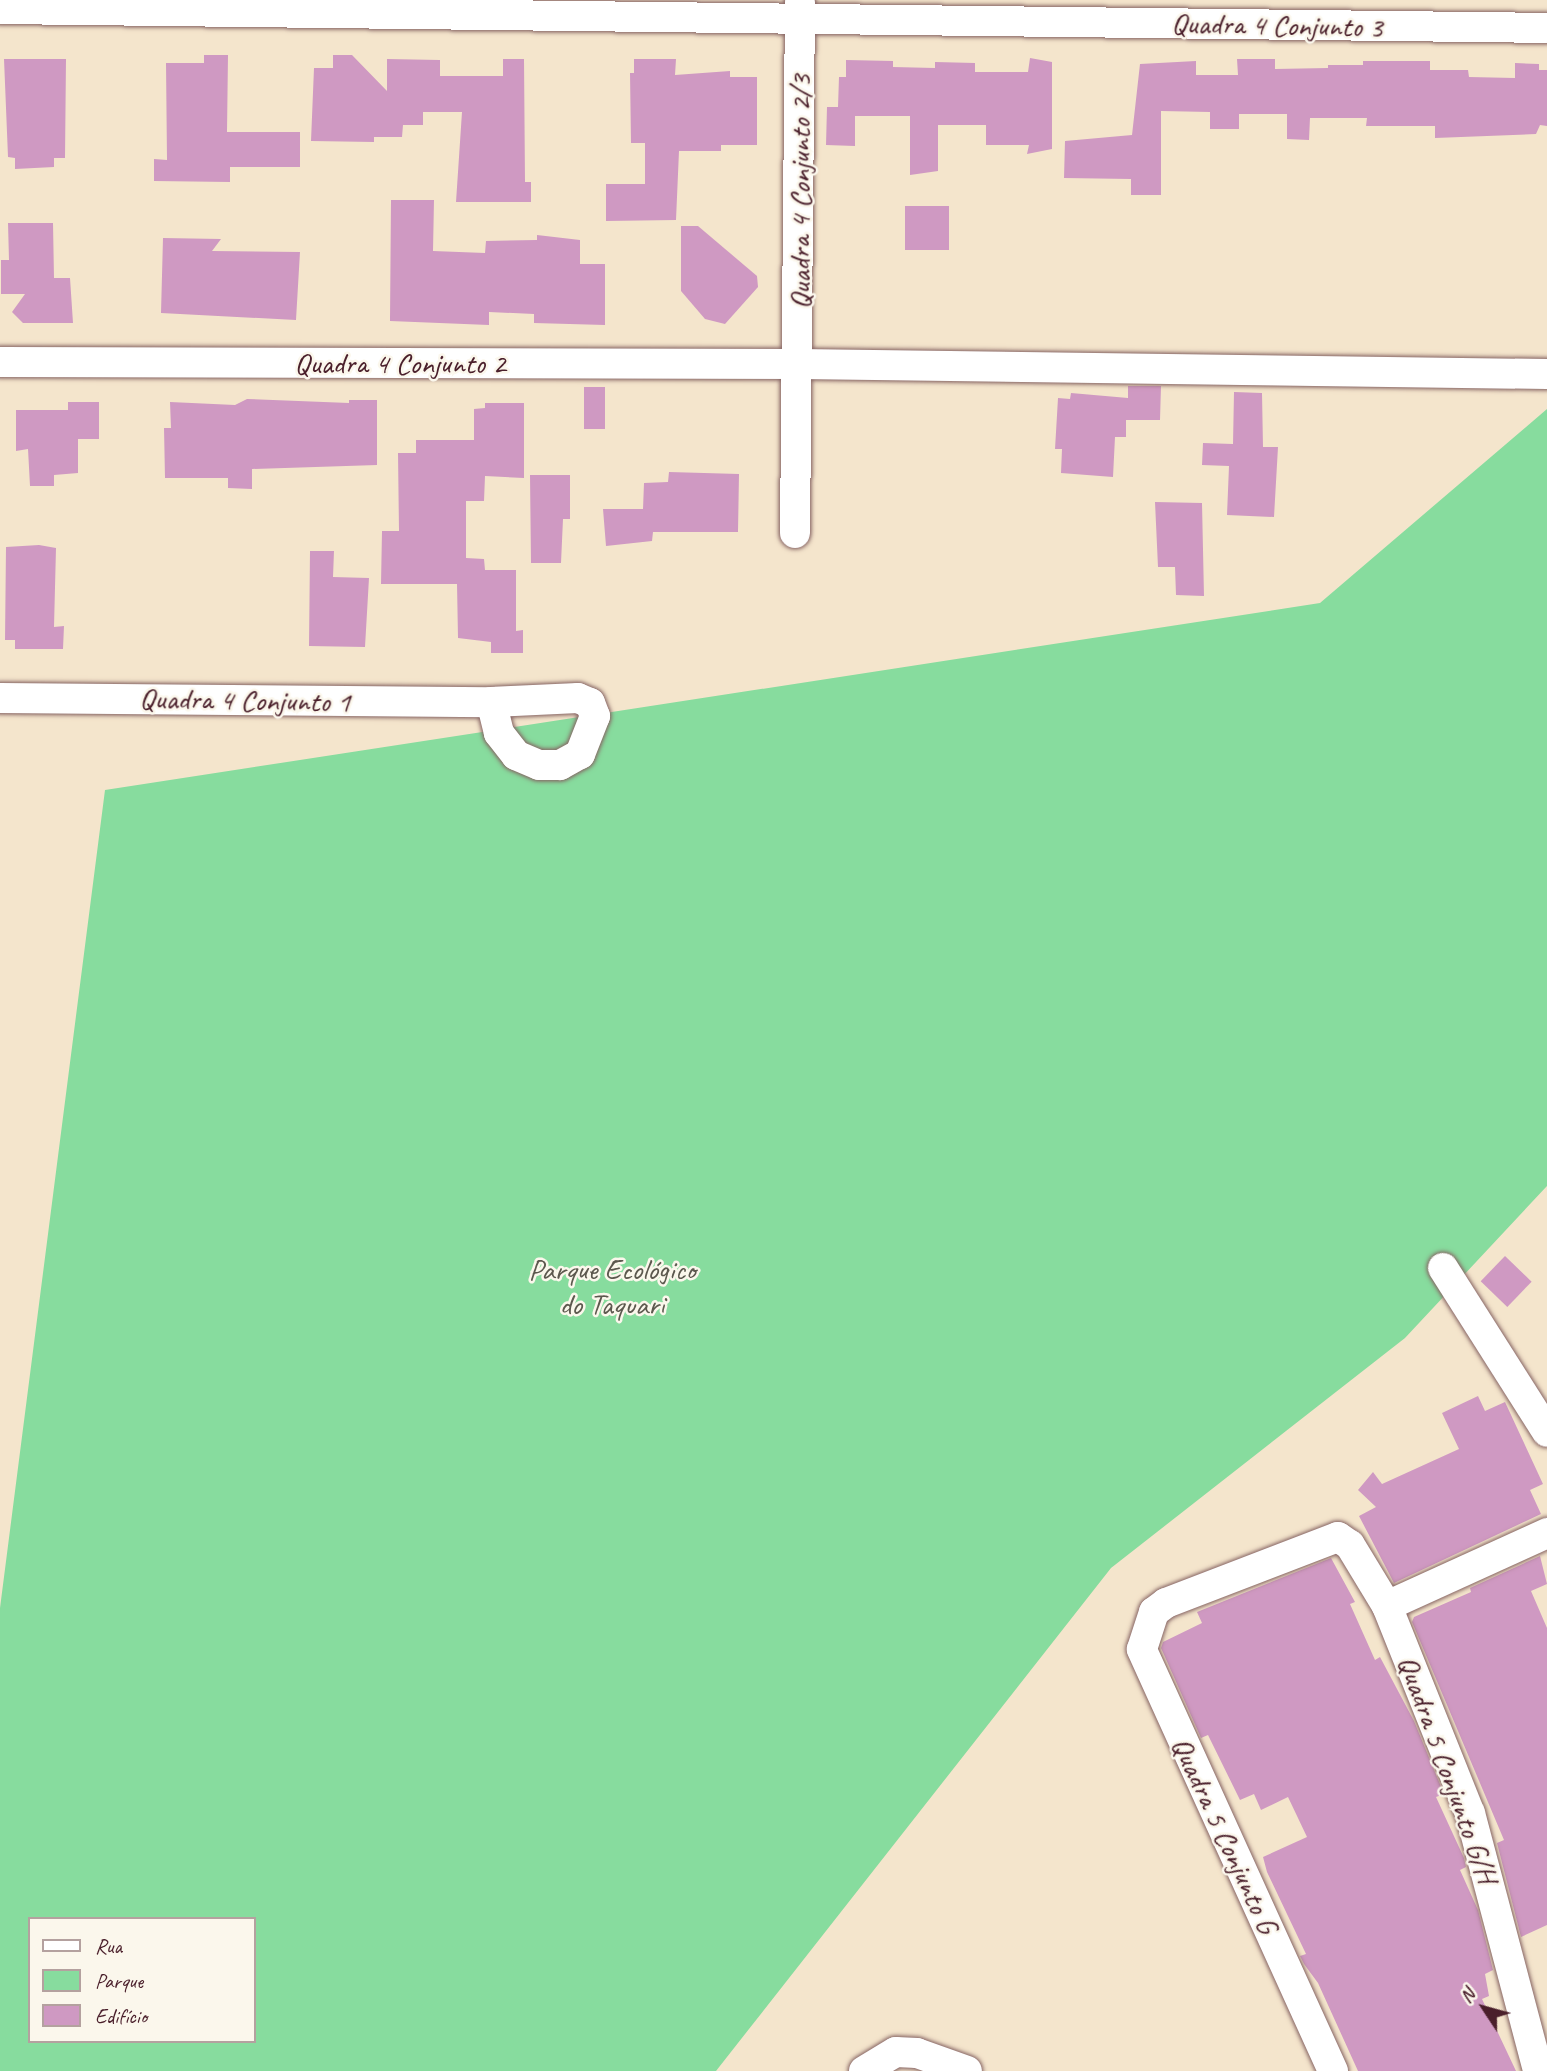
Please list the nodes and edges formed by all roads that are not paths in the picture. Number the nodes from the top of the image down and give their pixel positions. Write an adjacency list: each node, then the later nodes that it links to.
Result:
1 (0, 9): 2 (street, Quadra 4 Conjunto 3)
2 (800, 10): 3 (street, Quadra 4 Conjunto 3); 5 (street, Quadra 4 Conjunto 2/3)
3 (1547, 28)
4 (0, 362): 5 (street, Quadra 4 Conjunto 2)
5 (799, 364): 6 (street); 7 (street, Quadra 4 Conjunto 2/3)
6 (1547, 374)
7 (795, 533)
8 (0, 698): 9 (street, Quadra 4 Conjunto 1)
9 (491, 702)
10 (1443, 1268): 11 (street)
11 (1544, 1419)
12 (1547, 1534): 14 (street)
13 (1320, 1541): 14 (street, Quadra 5 Conjunto G/H); 18 (street, Quadra 5 Conjunto G)
14 (1387, 1606): 15 (street, Quadra 5 Conjunto G/H)
15 (1540, 2060)
16 (864, 2071): 17 (street)
17 (967, 2071)
18 (1333, 2071)

